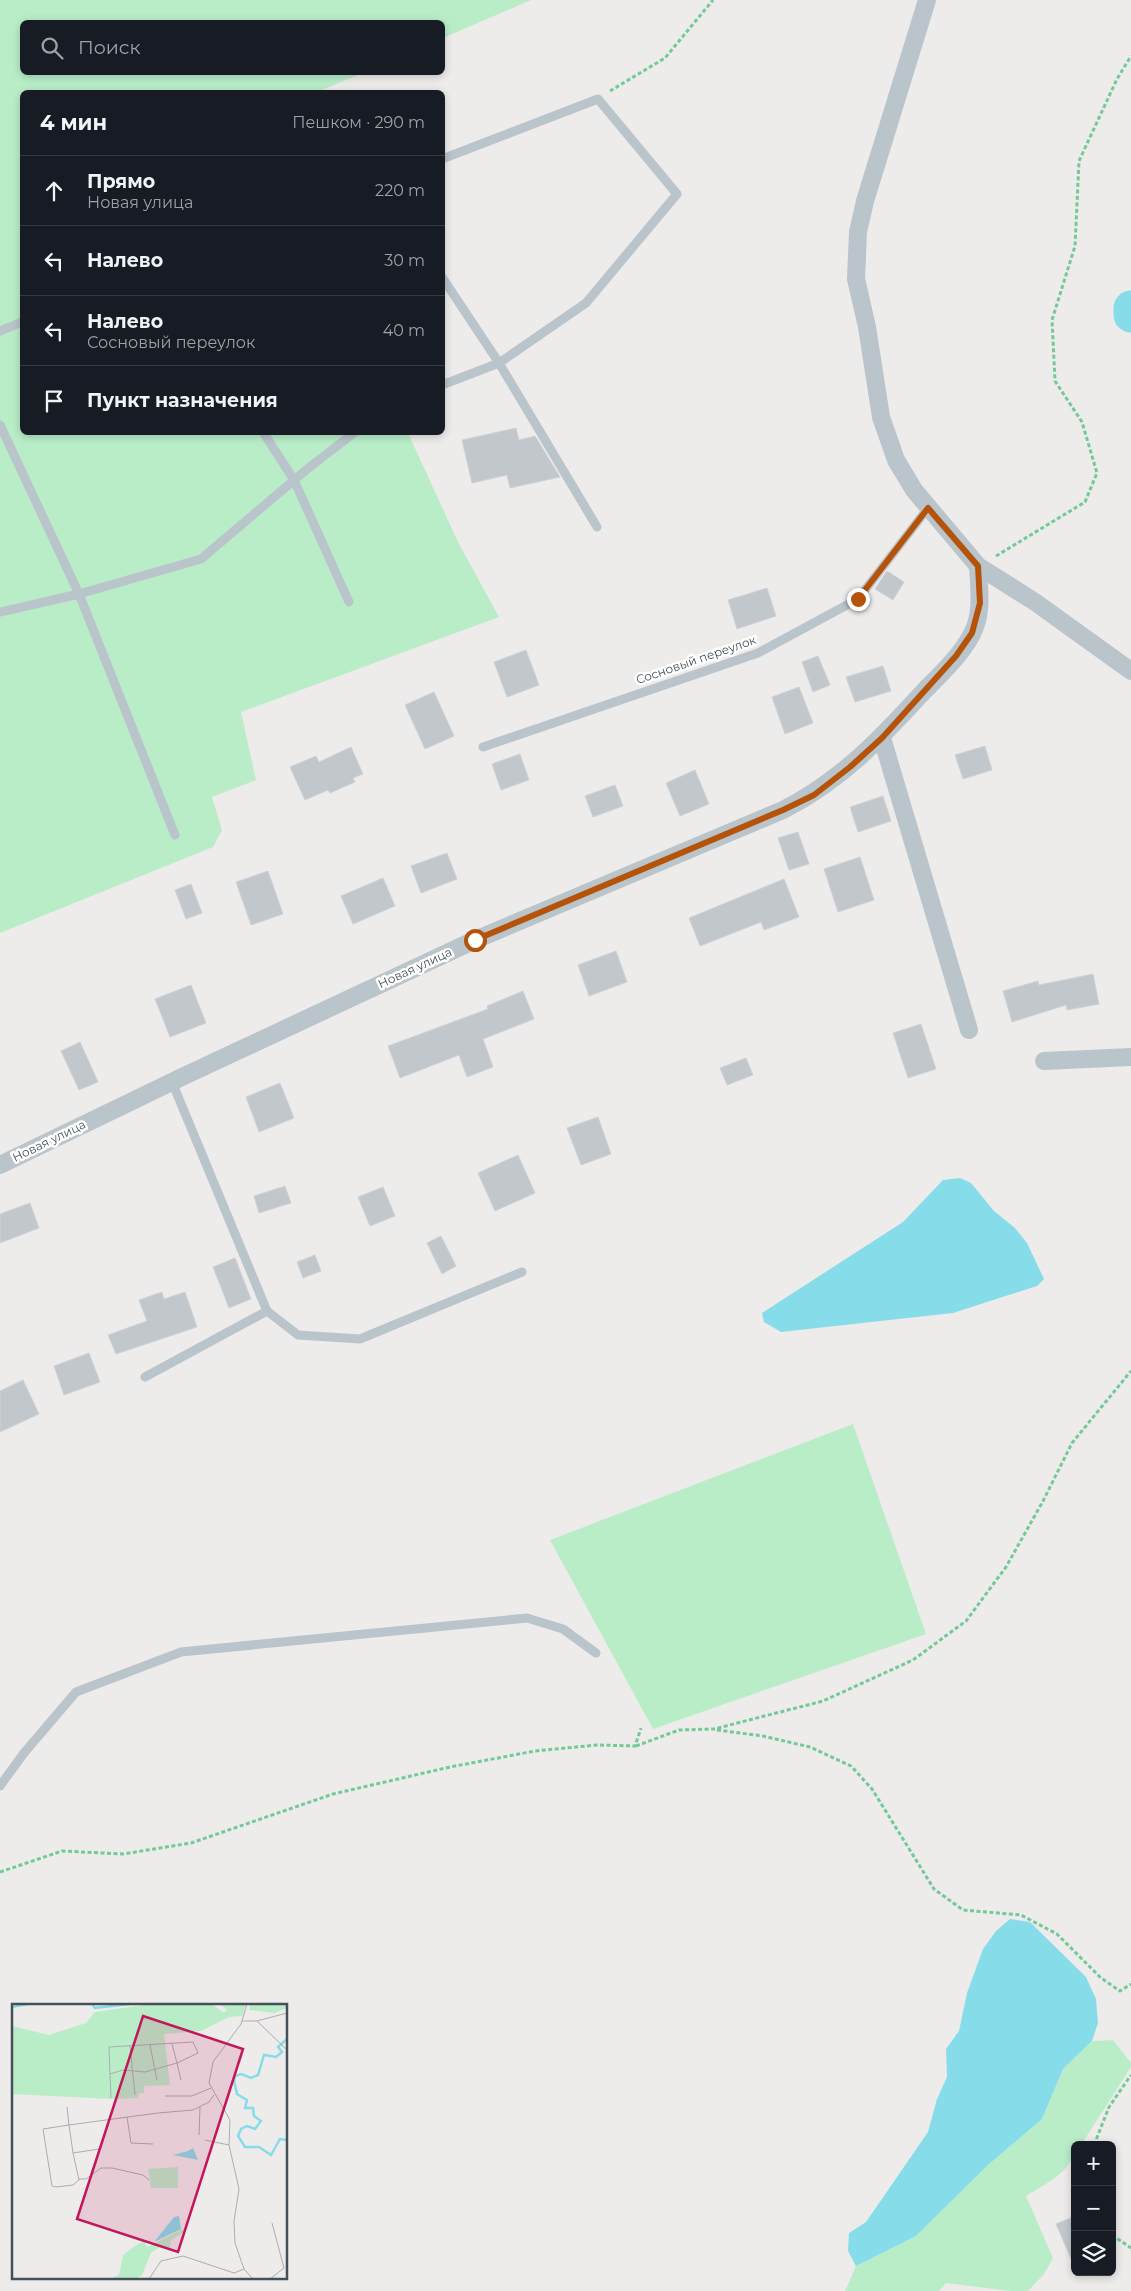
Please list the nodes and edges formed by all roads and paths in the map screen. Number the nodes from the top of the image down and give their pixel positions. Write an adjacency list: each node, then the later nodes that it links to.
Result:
1 (713, 0): 4 (path)
2 (927, 0): 15 (street)
3 (1131, 56): 17 (path)
4 (598, 99): 5 (lane); 9 (lane)
5 (445, 158)
6 (445, 282): 9 (lane)
7 (20, 323): 8 (lane)
8 (0, 331)
9 (499, 363): 10 (lane); 16 (lane)
10 (445, 384)
11 (0, 425): 18 (lane)
12 (265, 435): 14 (lane)
13 (351, 435): 14 (lane)
14 (294, 480): 18 (lane); 19 (lane)
15 (928, 508): 17 (street); 23 (lane, Сосновый переулок)
16 (597, 527)
17 (978, 566): 21 (street); 22 (street, Новая улица)
18 (79, 594): 20 (lane); 24 (lane)
19 (349, 602)
20 (0, 612)
21 (1131, 671)
22 (882, 738): 25 (street); 28 (street, Новая улица)
23 (483, 747)
24 (175, 835)
25 (969, 1030)
26 (1131, 1057): 27 (street)
27 (1044, 1061)
28 (172, 1082): 29 (street, Новая улица); 31 (lane)
29 (0, 1166)
30 (522, 1272): 31 (lane)
31 (267, 1311): 33 (lane)
32 (1131, 1371): 36 (path)
33 (145, 1377)
34 (596, 1653): 38 (lane)
35 (641, 1728): 37 (path)
36 (714, 1729): 37 (path); 40 (path)
37 (635, 1746): 39 (path)
38 (0, 1786)
39 (0, 1872)
40 (1131, 1984)
41 (1131, 2075): 42 (path)
42 (1096, 2141)
43 (1116, 2238): 44 (path)
44 (1131, 2248)

